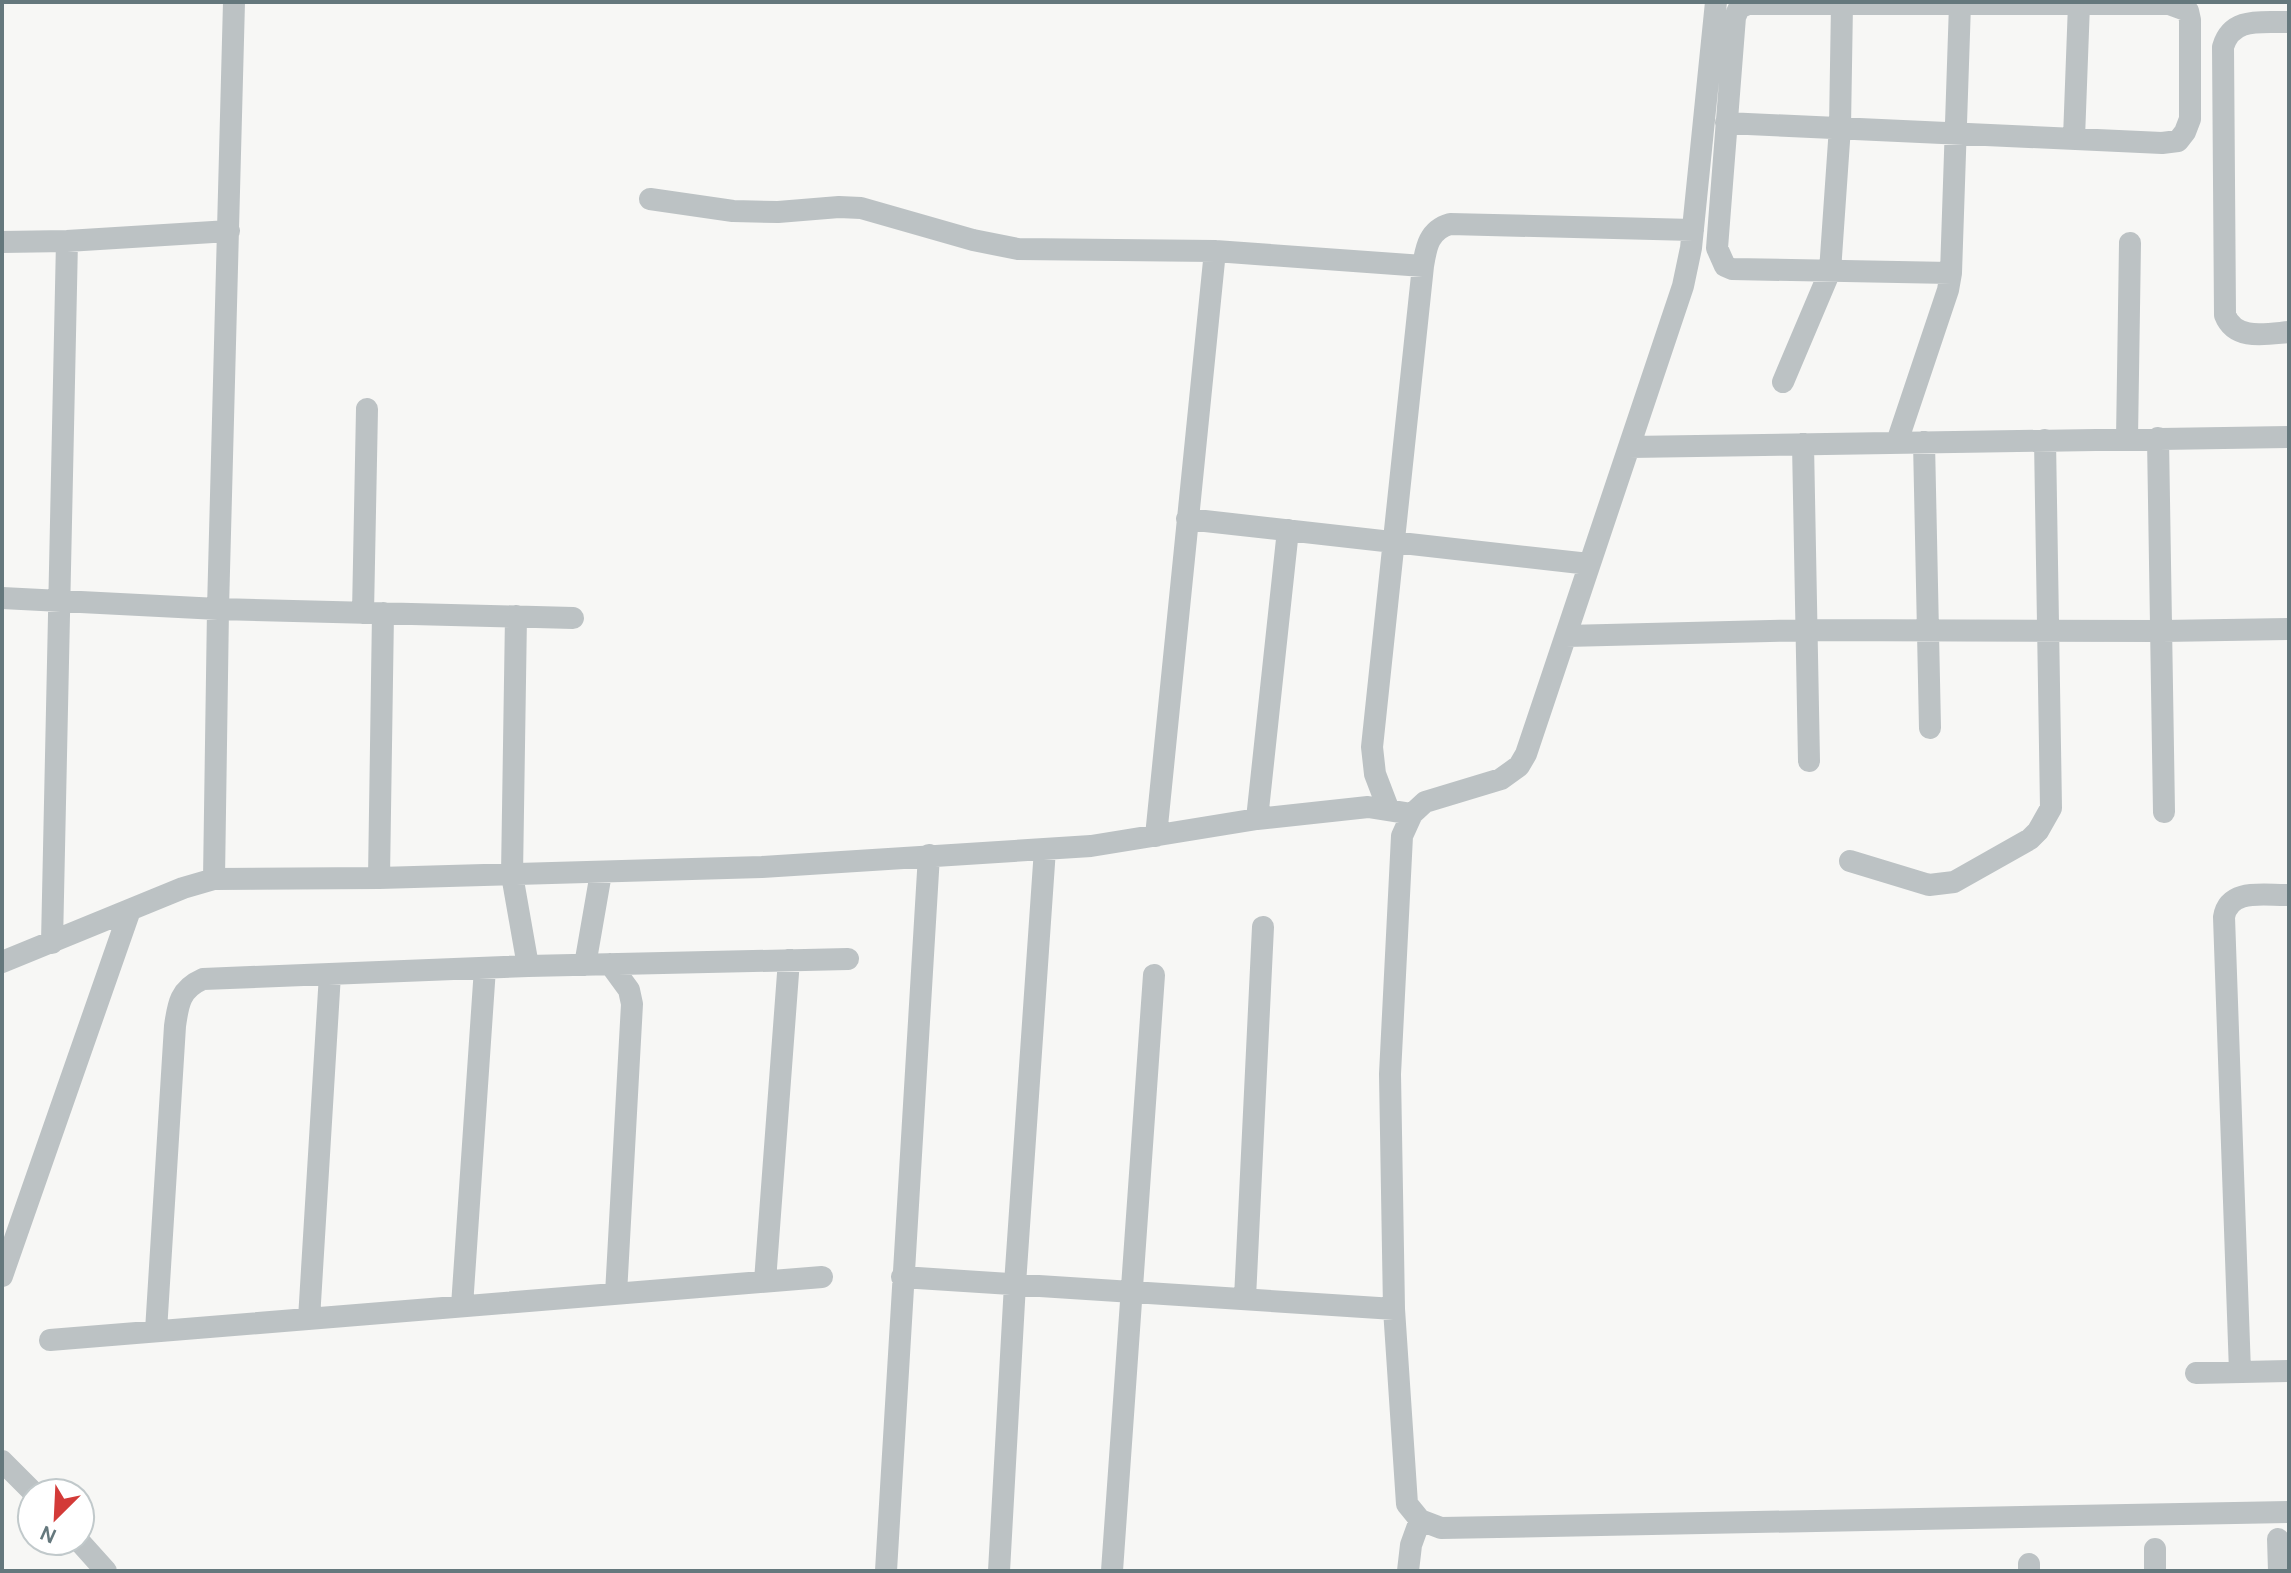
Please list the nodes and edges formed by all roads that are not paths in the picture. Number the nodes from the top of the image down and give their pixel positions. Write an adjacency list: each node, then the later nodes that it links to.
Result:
1 (234, 2): 13 (street)
2 (1716, 2): 12 (street)
3 (1842, 4): 4 (street); 7 (street); 8 (street)
4 (1960, 4): 5 (street); 9 (street)
5 (2079, 4): 10 (street); 10 (street)
6 (2289, 22): 21 (street)
7 (1726, 123): 8 (street); 19 (street)
8 (1840, 127): 9 (street); 19 (street)
9 (1956, 132): 10 (street); 20 (street)
10 (2074, 138)
11 (650, 199): 17 (street)
12 (1693, 230): 18 (street); 31 (street)
13 (229, 231): 14 (street); 38 (street)
14 (67, 241): 15 (street); 37 (street)
15 (2, 242)
16 (2130, 243): 26 (street)
17 (1215, 251): 18 (street); 32 (street)
18 (1423, 266): 34 (street)
19 (1830, 271): 20 (street); 22 (street)
20 (1951, 273): 28 (street)
21 (2289, 332)
22 (1783, 382)
23 (367, 409): 39 (street)
24 (2289, 437): 25 (street)
25 (2158, 438): 26 (street); 46 (street)
26 (2127, 439): 27 (street)
27 (2045, 440): 29 (street); 45 (street)
28 (1897, 442): 29 (street); 30 (street)
29 (1924, 442): 44 (street)
30 (1803, 444): 31 (street); 43 (street)
31 (1630, 447): 35 (street)
32 (1187, 519): 33 (street); 54 (street)
33 (1288, 530): 34 (street); 53 (street)
34 (1393, 542): 35 (street); 50 (street)
35 (1589, 564): 47 (street)
36 (2, 598): 37 (street)
37 (59, 601): 38 (street); 65 (street)
38 (218, 609): 39 (street); 61 (street)
39 (373, 613): 40 (street); 60 (street)
40 (516, 616): 41 (street); 59 (street)
41 (573, 618)
42 (2289, 629): 46 (street)
43 (1807, 630): 44 (street); 47 (street); 49 (street)
44 (1928, 631): 45 (street); 48 (street)
45 (2048, 631): 46 (street); 57 (street)
46 (2163, 631): 51 (street)
47 (1566, 636): 52 (street)
48 (1930, 728)
49 (1809, 761)
50 (1388, 808): 52 (street); 53 (street)
51 (2164, 812)
52 (1412, 814): 84 (street)
53 (1257, 819): 54 (street)
54 (1156, 836): 55 (street)
55 (1045, 849): 56 (street); 79 (street)
56 (929, 855): 58 (street); 77 (street)
57 (1850, 861)
58 (601, 873): 59 (street); 70 (street)
59 (512, 875): 60 (street); 71 (street)
60 (379, 878): 61 (street)
61 (214, 879): 63 (street)
62 (2289, 895): 89 (street)
63 (130, 910): 65 (street); 75 (street)
64 (1263, 927): 82 (street)
65 (52, 943): 68 (street)
66 (848, 959): 67 (street)
67 (789, 960): 69 (street); 78 (street)
68 (2, 962)
69 (610, 964): 70 (street); 81 (street)
70 (585, 965): 71 (street)
71 (528, 966): 72 (street)
72 (485, 968): 73 (street); 83 (street)
73 (330, 974): 85 (street); 86 (street)
74 (1154, 975): 80 (street)
75 (2, 1276)
76 (822, 1277): 78 (street)
77 (902, 1277): 79 (street); 96 (street)
78 (765, 1281): 81 (street)
79 (1015, 1284): 80 (street); 97 (street)
80 (1132, 1291): 82 (street); 98 (street)
81 (616, 1294): 83 (street)
82 (1245, 1298): 84 (street)
83 (462, 1306): 85 (street)
84 (1394, 1309): 94 (street)
85 (309, 1319): 86 (street)
86 (156, 1331): 87 (street)
87 (50, 1340)
88 (2289, 1371): 89 (street)
89 (2240, 1372): 90 (street)
90 (2196, 1373)
91 (2, 1461): 92 (street)
92 (18, 1477)
93 (2289, 1512): 94 (street)
94 (1420, 1520): 99 (street)
95 (2278, 1539): 100 (street)
96 (886, 1571)
97 (999, 1571)
98 (1112, 1571)
99 (1408, 1571)
100 (2279, 1571)

